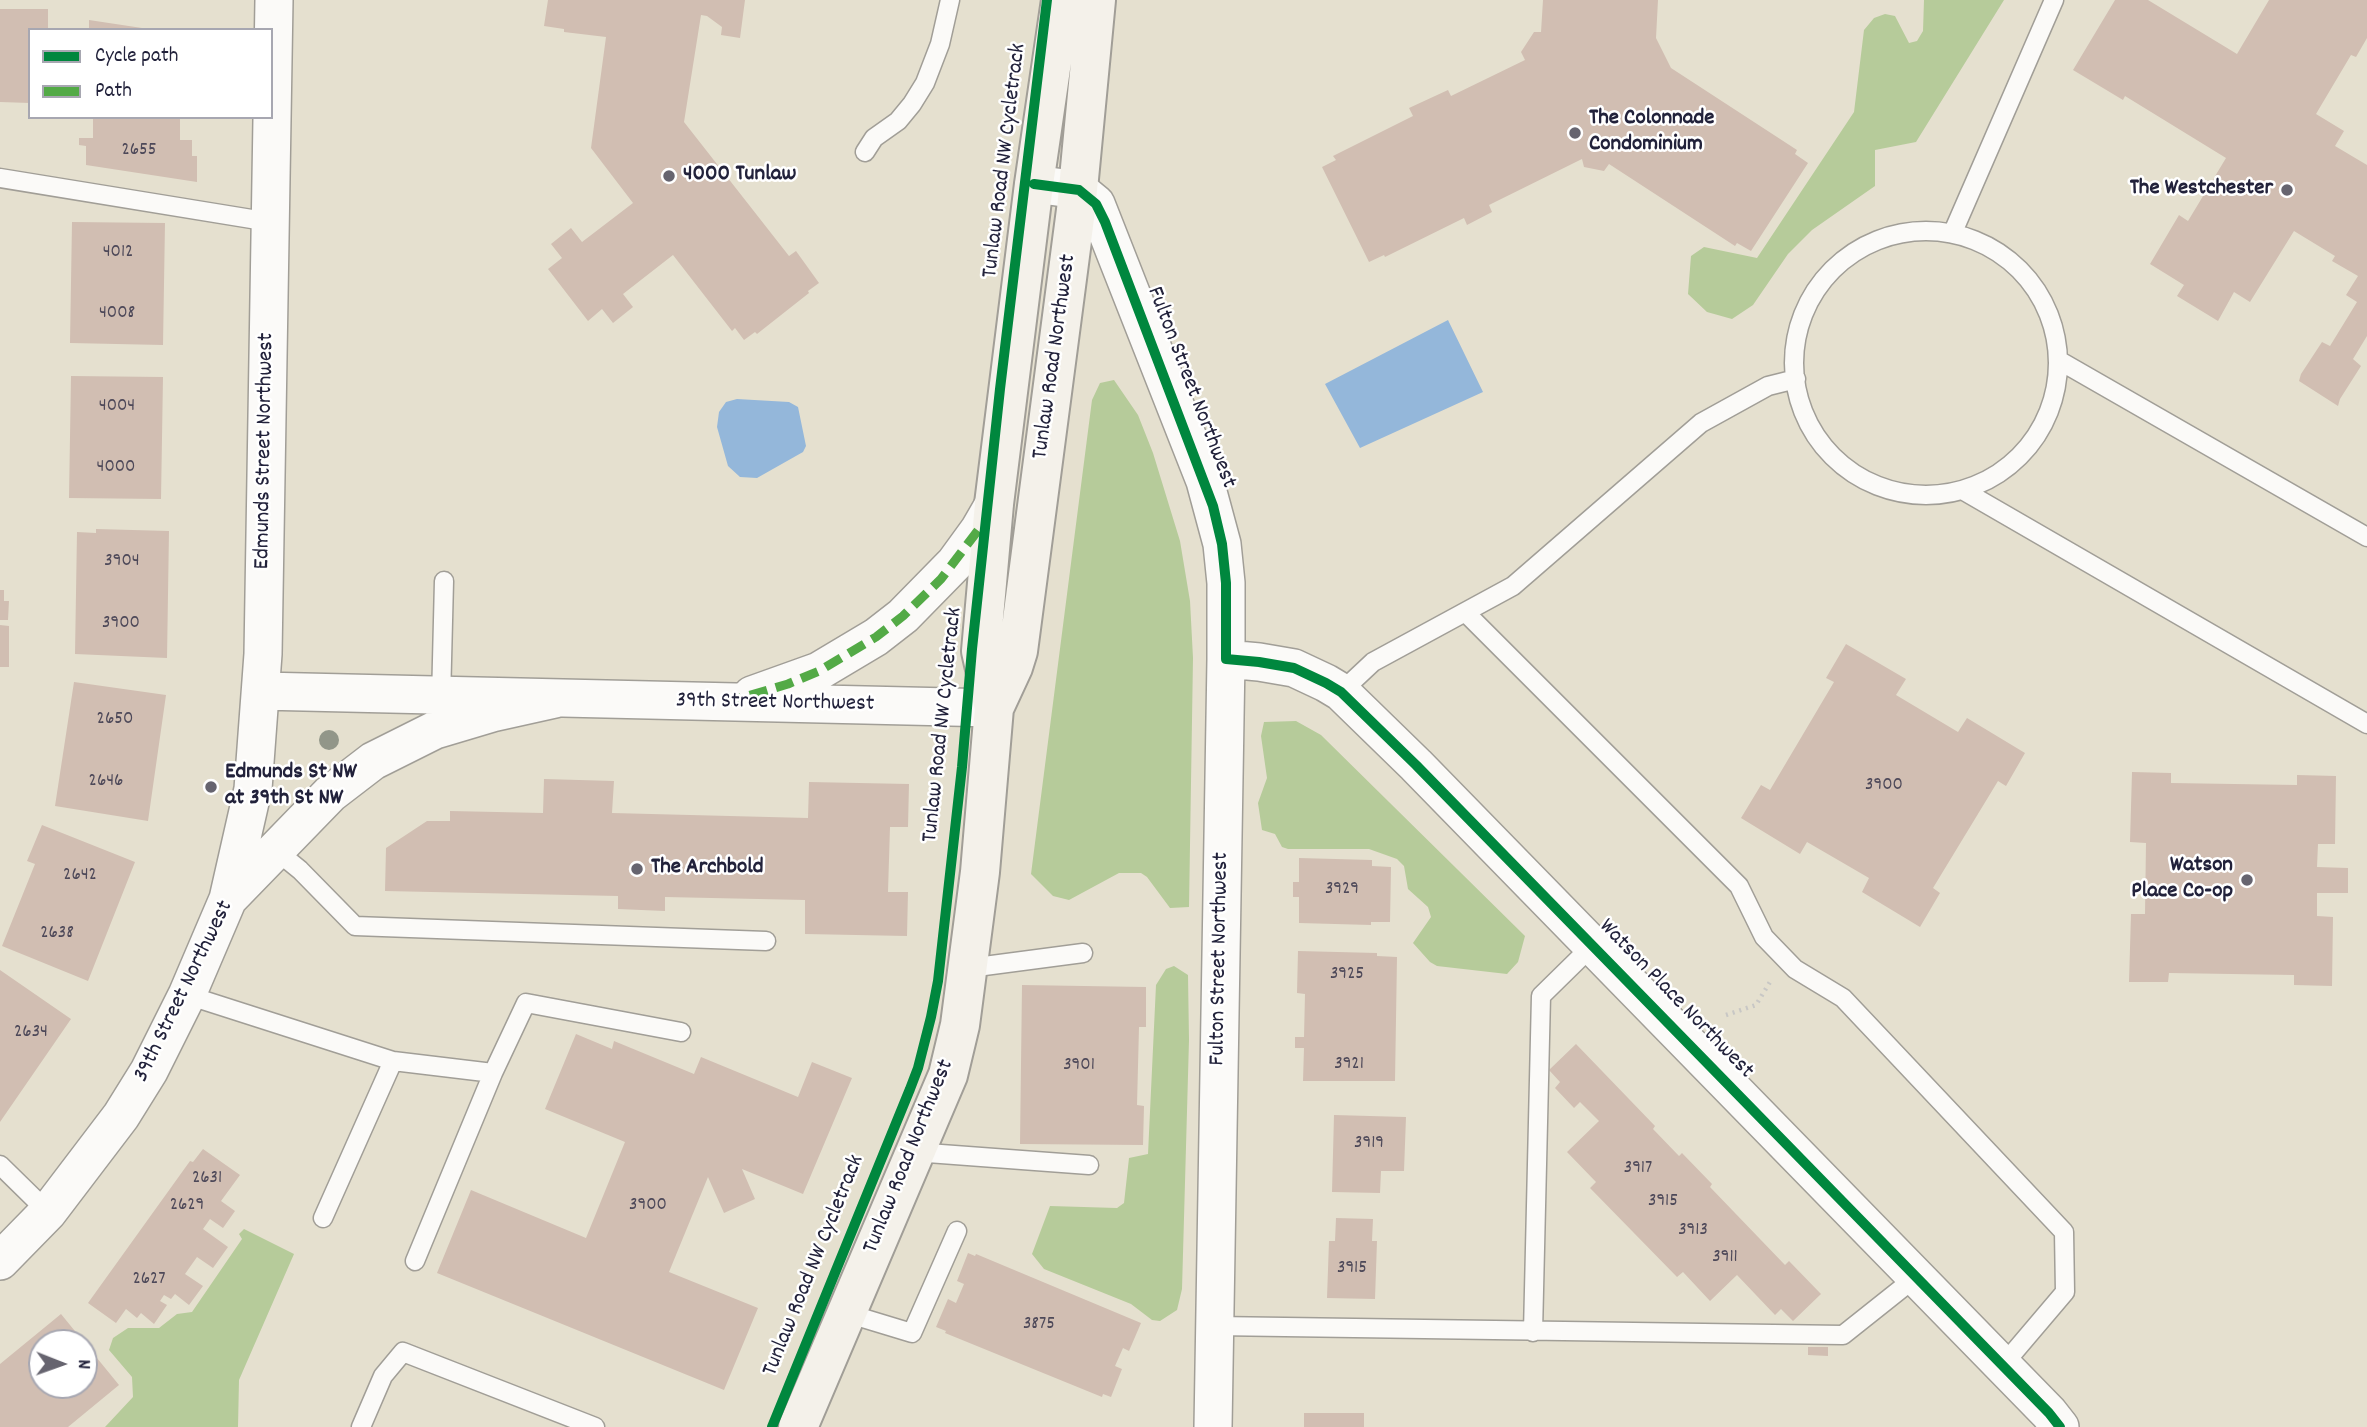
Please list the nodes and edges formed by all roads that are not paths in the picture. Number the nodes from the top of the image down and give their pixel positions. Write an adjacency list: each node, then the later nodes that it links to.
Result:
1 (274, 0): 6 (street, Edmunds Street Northwest)
2 (950, 0): 8 (lane)
3 (1061, 0): 10 (street, Tunlaw Road Northwest)
4 (1097, 0): 11 (street, Tunlaw Road Northwest)
5 (2054, 0): 13 (lane)
6 (273, 56)
7 (272, 119): 12 (street, Edmunds Street Northwest)
8 (865, 152)
9 (0, 178): 12 (lane)
10 (1034, 184): 11 (street); 17 (street, Tunlaw Road Northwest)
11 (1079, 190): 21 (street, Fulton Street Northwest); 25 (street, Tunlaw Road Northwest)
12 (270, 222): 22 (street, Edmunds Street Northwest)
13 (1953, 232): 14 (lane); 15 (lane)
14 (2060, 361): 16 (lane); 18 (lane)
15 (1796, 379): 16 (lane); 20 (lane)
16 (1964, 491): 27 (lane)
17 (994, 503): 24 (street); 25 (street, Tunlaw Road Northwest)
18 (2367, 537)
19 (444, 581): 26 (lane)
20 (1466, 613): 23 (lane); 51 (lane)
21 (1226, 659): 23 (street, Watson Place Northwest); 49 (street, Fulton Street Northwest)
22 (261, 691): 26 (street, 39th Street Northwest); 28 (street, Edmunds Street Northwest)
23 (1341, 692): 32 (street, Watson Place Northwest)
24 (724, 702): 25 (street, 39th Street Northwest); 26 (street, 39th Street Northwest)
25 (994, 708): 34 (street, Tunlaw Road Northwest)
26 (440, 713): 29 (street, 39th Street Northwest)
27 (2367, 724)
28 (245, 827): 29 (lane); 30 (street, Edmunds Street Northwest)
29 (275, 850): 30 (street, 39th Street Northwest); 31 (lane)
30 (228, 899): 35 (street, 39th Street Northwest)
31 (766, 940)
32 (1593, 945): 47 (street, Watson Place Northwest); 50 (lane)
33 (1083, 953): 34 (lane)
34 (969, 968): 39 (street, Tunlaw Road Northwest)
35 (187, 995): 37 (lane); 42 (street, 39th Street Northwest)
36 (681, 1032): 38 (lane)
37 (393, 1062): 38 (lane); 43 (lane)
38 (493, 1073): 46 (lane)
39 (914, 1152): 41 (lane); 48 (street, Tunlaw Road Northwest)
40 (0, 1165): 42 (lane)
41 (1089, 1165)
42 (48, 1212): 45 (street, 39th Street Northwest)
43 (323, 1218)
44 (957, 1231): 48 (lane)
45 (0, 1261)
46 (415, 1261)
47 (1916, 1277): 50 (lane); 51 (street, Watson Place Northwest)
48 (846, 1313): 54 (street, Tunlaw Road Northwest)
49 (1215, 1326): 50 (lane); 55 (street, Fulton Street Northwest)
50 (1533, 1332)
51 (2003, 1366): 56 (street, Watson Place Northwest)
52 (361, 1427): 53 (lane)
53 (595, 1427)
54 (798, 1427)
55 (1213, 1427)
56 (2060, 1427)

